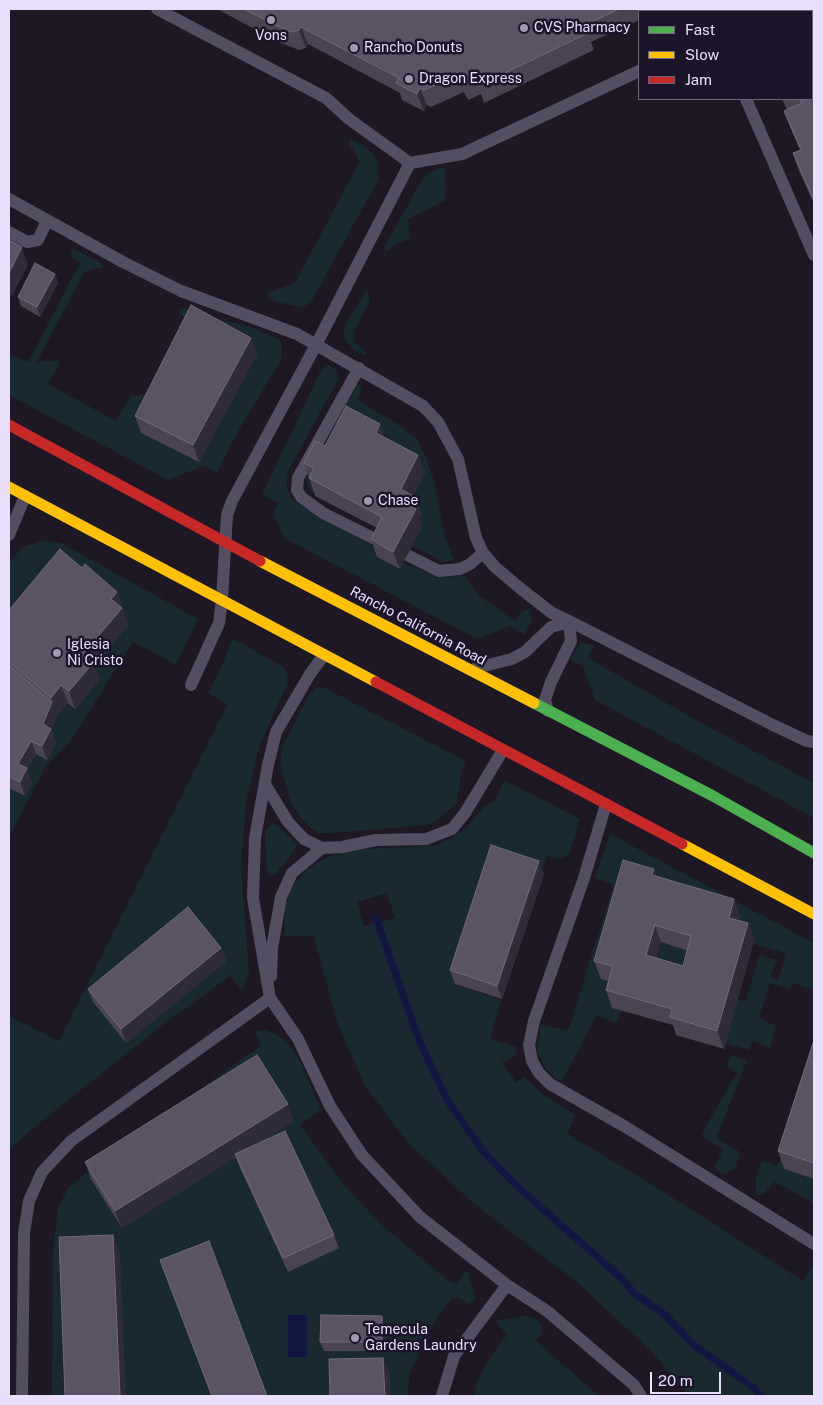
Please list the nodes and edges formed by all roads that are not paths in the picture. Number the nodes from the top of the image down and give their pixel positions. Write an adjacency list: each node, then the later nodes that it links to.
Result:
1 (157, 9): 4 (lane)
2 (638, 71): 4 (lane)
3 (746, 100): 8 (lane)
4 (410, 162): 9 (lane)
5 (9, 199): 6 (lane)
6 (48, 221): 7 (lane); 9 (lane)
7 (9, 232)
8 (814, 255)
9 (316, 345): 10 (lane); 15 (lane)
10 (359, 368): 16 (lane); 16 (lane)
11 (9, 426): 15 (main road, Rancho California Road)
12 (9, 487): 13 (main road)
13 (26, 496): 14 (lane); 17 (main road)
14 (9, 536)
15 (224, 543): 17 (lane); 20 (main road, Rancho California Road)
16 (483, 553): 18 (lane)
17 (222, 600): 19 (main road); 21 (lane)
18 (570, 622): 20 (lane); 22 (lane); 23 (lane)
19 (324, 655): 24 (main road); 25 (lane)
20 (468, 669): 22 (main road, Rancho California Road)
21 (191, 685)
22 (548, 711): 28 (main road, Rancho California Road)
23 (814, 742)
24 (503, 750): 26 (main road); 27 (lane)
25 (265, 784): 27 (lane); 30 (lane)
26 (606, 804): 29 (main road); 31 (lane)
27 (322, 848): 30 (lane)
28 (814, 852)
29 (814, 914)
30 (270, 998): 32 (lane); 33 (lane)
31 (814, 1244)
32 (507, 1285): 34 (lane); 35 (lane)
33 (22, 1396)
34 (442, 1396)
35 (641, 1396)

